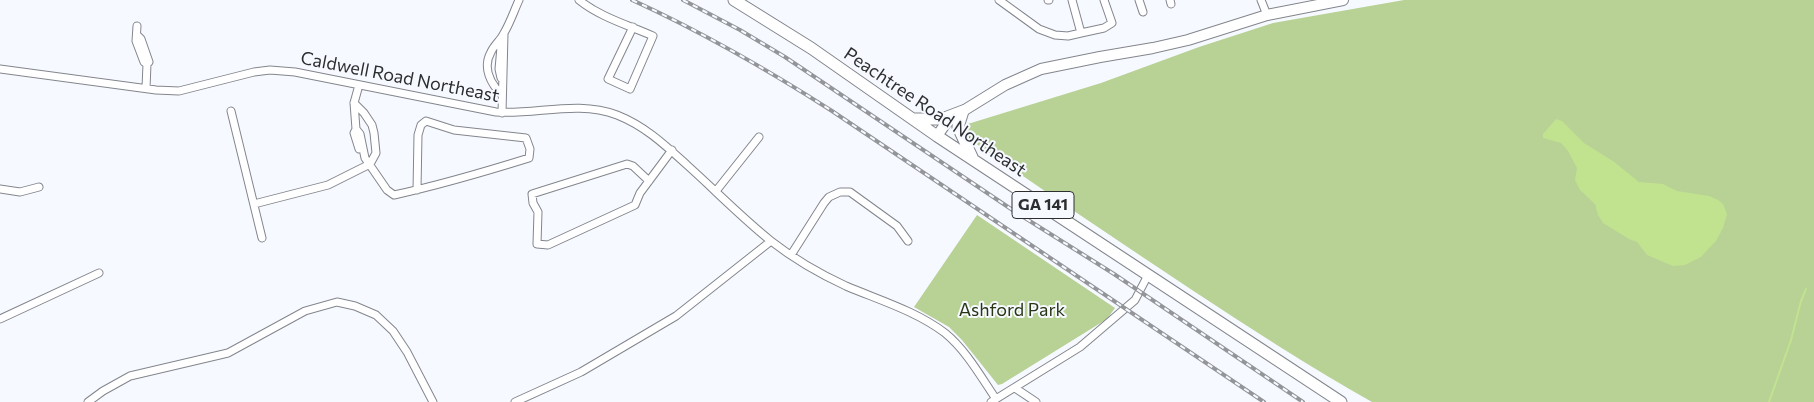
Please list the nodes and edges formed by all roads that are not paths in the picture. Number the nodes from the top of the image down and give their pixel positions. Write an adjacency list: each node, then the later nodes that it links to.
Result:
1 (519, 0): 14 (street)
2 (579, 0): 13 (street)
3 (734, 0): 24 (highway, Peachtree Road Northeast / GA 141)
4 (999, 0): 15 (street)
5 (1072, 0): 15 (street)
6 (1104, 0): 15 (street)
7 (1139, 0): 10 (street)
8 (1262, 0): 11 (street)
9 (1343, 0): 11 (main road)
10 (1143, 12)
11 (1267, 15): 21 (main road)
12 (137, 26): 18 (street)
13 (633, 27): 13 (street)
14 (504, 33): 19 (street); 19 (street)
15 (1081, 33)
16 (0, 69): 18 (street, Caldwell Road Northeast)
17 (359, 85): 18 (street, Caldwell Road Northeast); 20 (street); 23 (street, Caldwell Road Northeast)
18 (146, 88)
19 (502, 91): 23 (street)
20 (354, 103): 29 (street); 29 (street)
21 (963, 110): 24 (highway); 25 (main road); 28 (highway)
22 (231, 111): 35 (street)
23 (502, 113): 27 (street, Caldwell Road Northeast)
24 (914, 119): 25 (highway, Peachtree Road Northeast / GA 141)
25 (937, 136): 28 (highway, Peachtree Road Northeast / GA 141)
26 (759, 137): 34 (street)
27 (672, 150): 30 (street); 34 (street, Caldwell Road Northeast)
28 (973, 159): 41 (highway, Peachtree Road Northeast / GA 141)
29 (368, 161): 33 (street); 35 (street)
30 (649, 181): 30 (street)
31 (39, 187): 32 (street)
32 (0, 189)
33 (417, 190): 33 (street)
34 (716, 191): 37 (street, Caldwell Road Northeast)
35 (254, 204): 36 (street)
36 (262, 238)
37 (771, 241): 39 (street, Caldwell Road Northeast); 47 (street)
38 (908, 241): 39 (street)
39 (791, 255): 44 (street, Caldwell Road Northeast)
40 (99, 273): 42 (street)
41 (1148, 275): 43 (street); 49 (highway, Peachtree Road Northeast / GA 141)
42 (0, 320)
43 (1014, 388): 44 (street); 48 (street)
44 (993, 400)
45 (88, 402): 46 (street)
46 (433, 402)
47 (515, 402)
48 (1036, 402)
49 (1341, 402)

